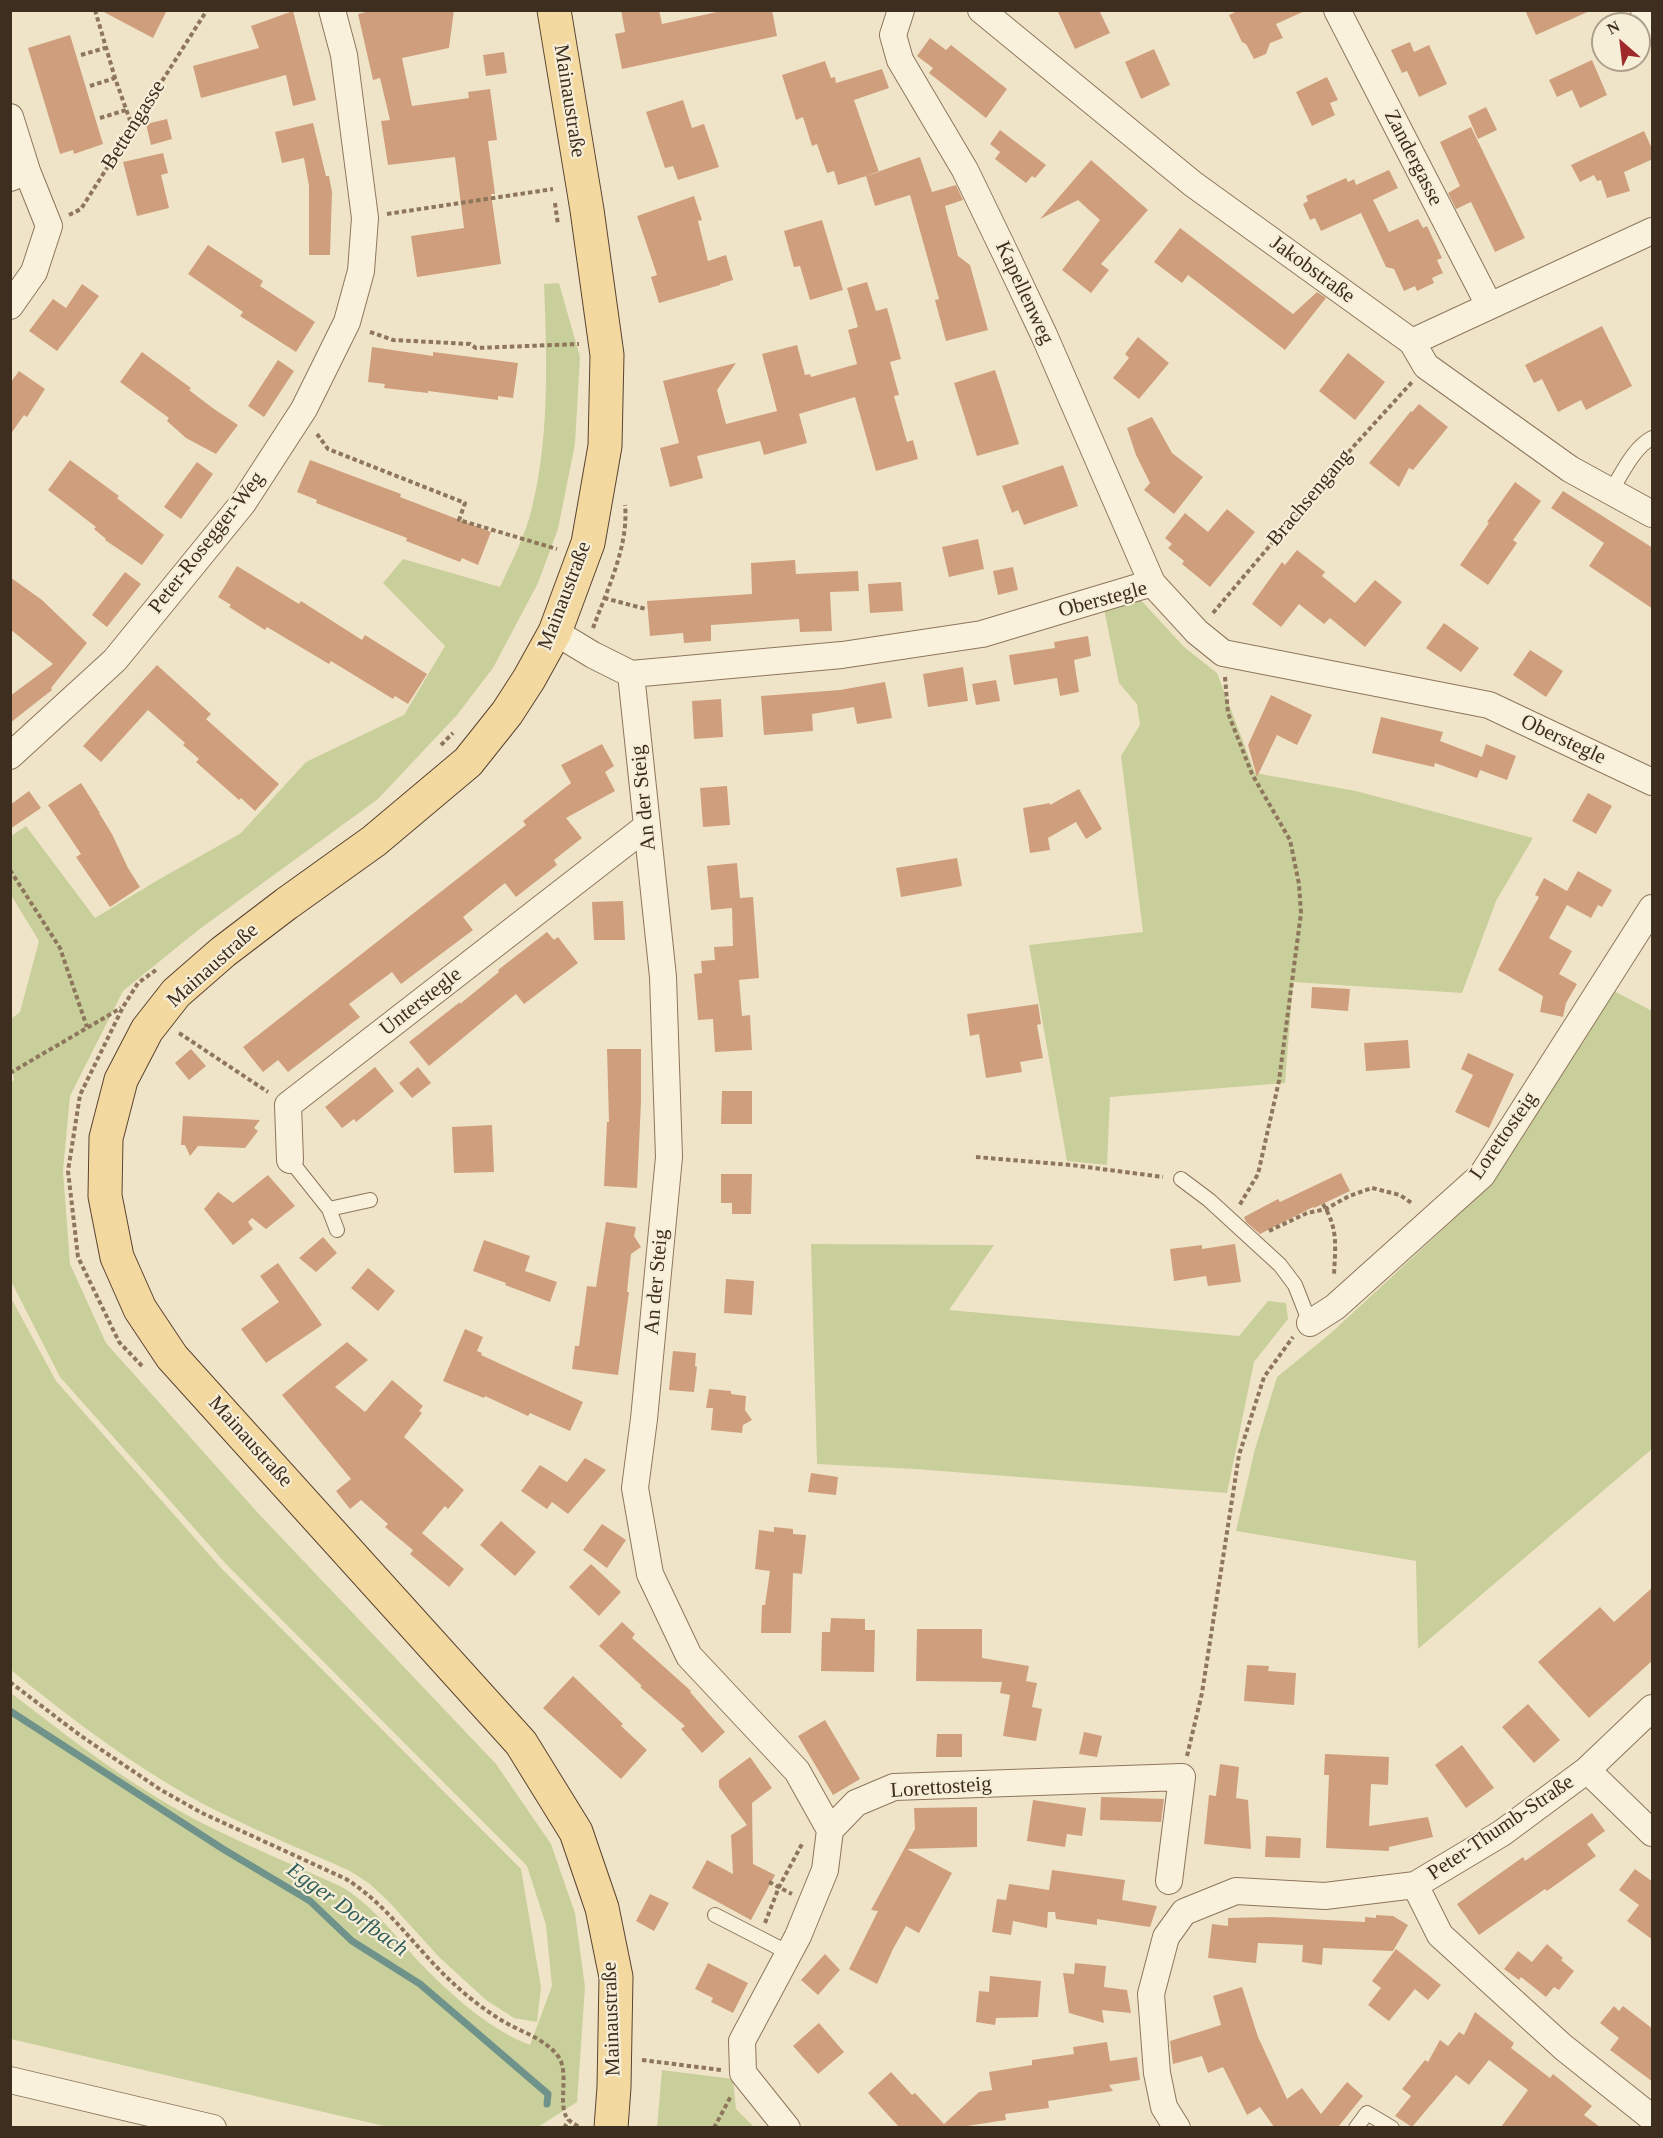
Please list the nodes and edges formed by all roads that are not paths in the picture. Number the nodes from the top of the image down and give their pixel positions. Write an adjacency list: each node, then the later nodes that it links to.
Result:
1 (332, 10): 20 (street, Peter-Rosegger-Weg)
2 (554, 10): 18 (main road, Mainaustraße)
3 (900, 10): 17 (street, Kapellenweg)
4 (981, 10): 13 (street, Jakobstraße)
5 (1337, 10): 11 (street, Zandergasse)
6 (1644, 10): 7 (street)
7 (1653, 27)
8 (10, 117): 9 (street)
9 (19, 174): 12 (street)
10 (1653, 231): 11 (street)
11 (1489, 305): 13 (street)
12 (10, 306)
13 (1412, 342): 15 (street, Jakobstraße)
14 (1653, 438): 15 (lane)
15 (1611, 491): 16 (street, Jakobstraße)
16 (1653, 514)
17 (1152, 583): 19 (street, Oberstegle); 21 (street, Oberstegle)
18 (555, 632): 19 (street); 41 (main road, Mainaustraße)
19 (631, 674): 22 (street, An der Steig)
20 (10, 756)
21 (1653, 782)
22 (646, 827): 24 (street, Unterstegle); 32 (street, An der Steig)
23 (1653, 908): 29 (street, Lorettosteig)
24 (290, 1160): 27 (lane)
25 (1181, 1179): 29 (lane)
26 (370, 1200): 27 (lane)
27 (329, 1209): 28 (lane)
28 (337, 1230)
29 (1310, 1323)
30 (1653, 1708): 31 (street, Peter-Thumb-Straße)
31 (1587, 1770): 33 (street); 35 (street, Peter-Thumb-Straße)
32 (830, 1830): 34 (street, Lorettosteig); 37 (street)
33 (1653, 1833)
34 (1169, 1881)
35 (1415, 1885): 39 (street); 43 (street, Peter-Thumb-Straße)
36 (715, 1915): 37 (lane)
37 (789, 1953): 42 (street)
38 (10, 2080): 40 (street)
39 (1653, 2118)
40 (213, 2127)
41 (611, 2127)
42 (787, 2127)
43 (1178, 2127)
44 (1356, 2127): 45 (lane)
45 (1392, 2127)

